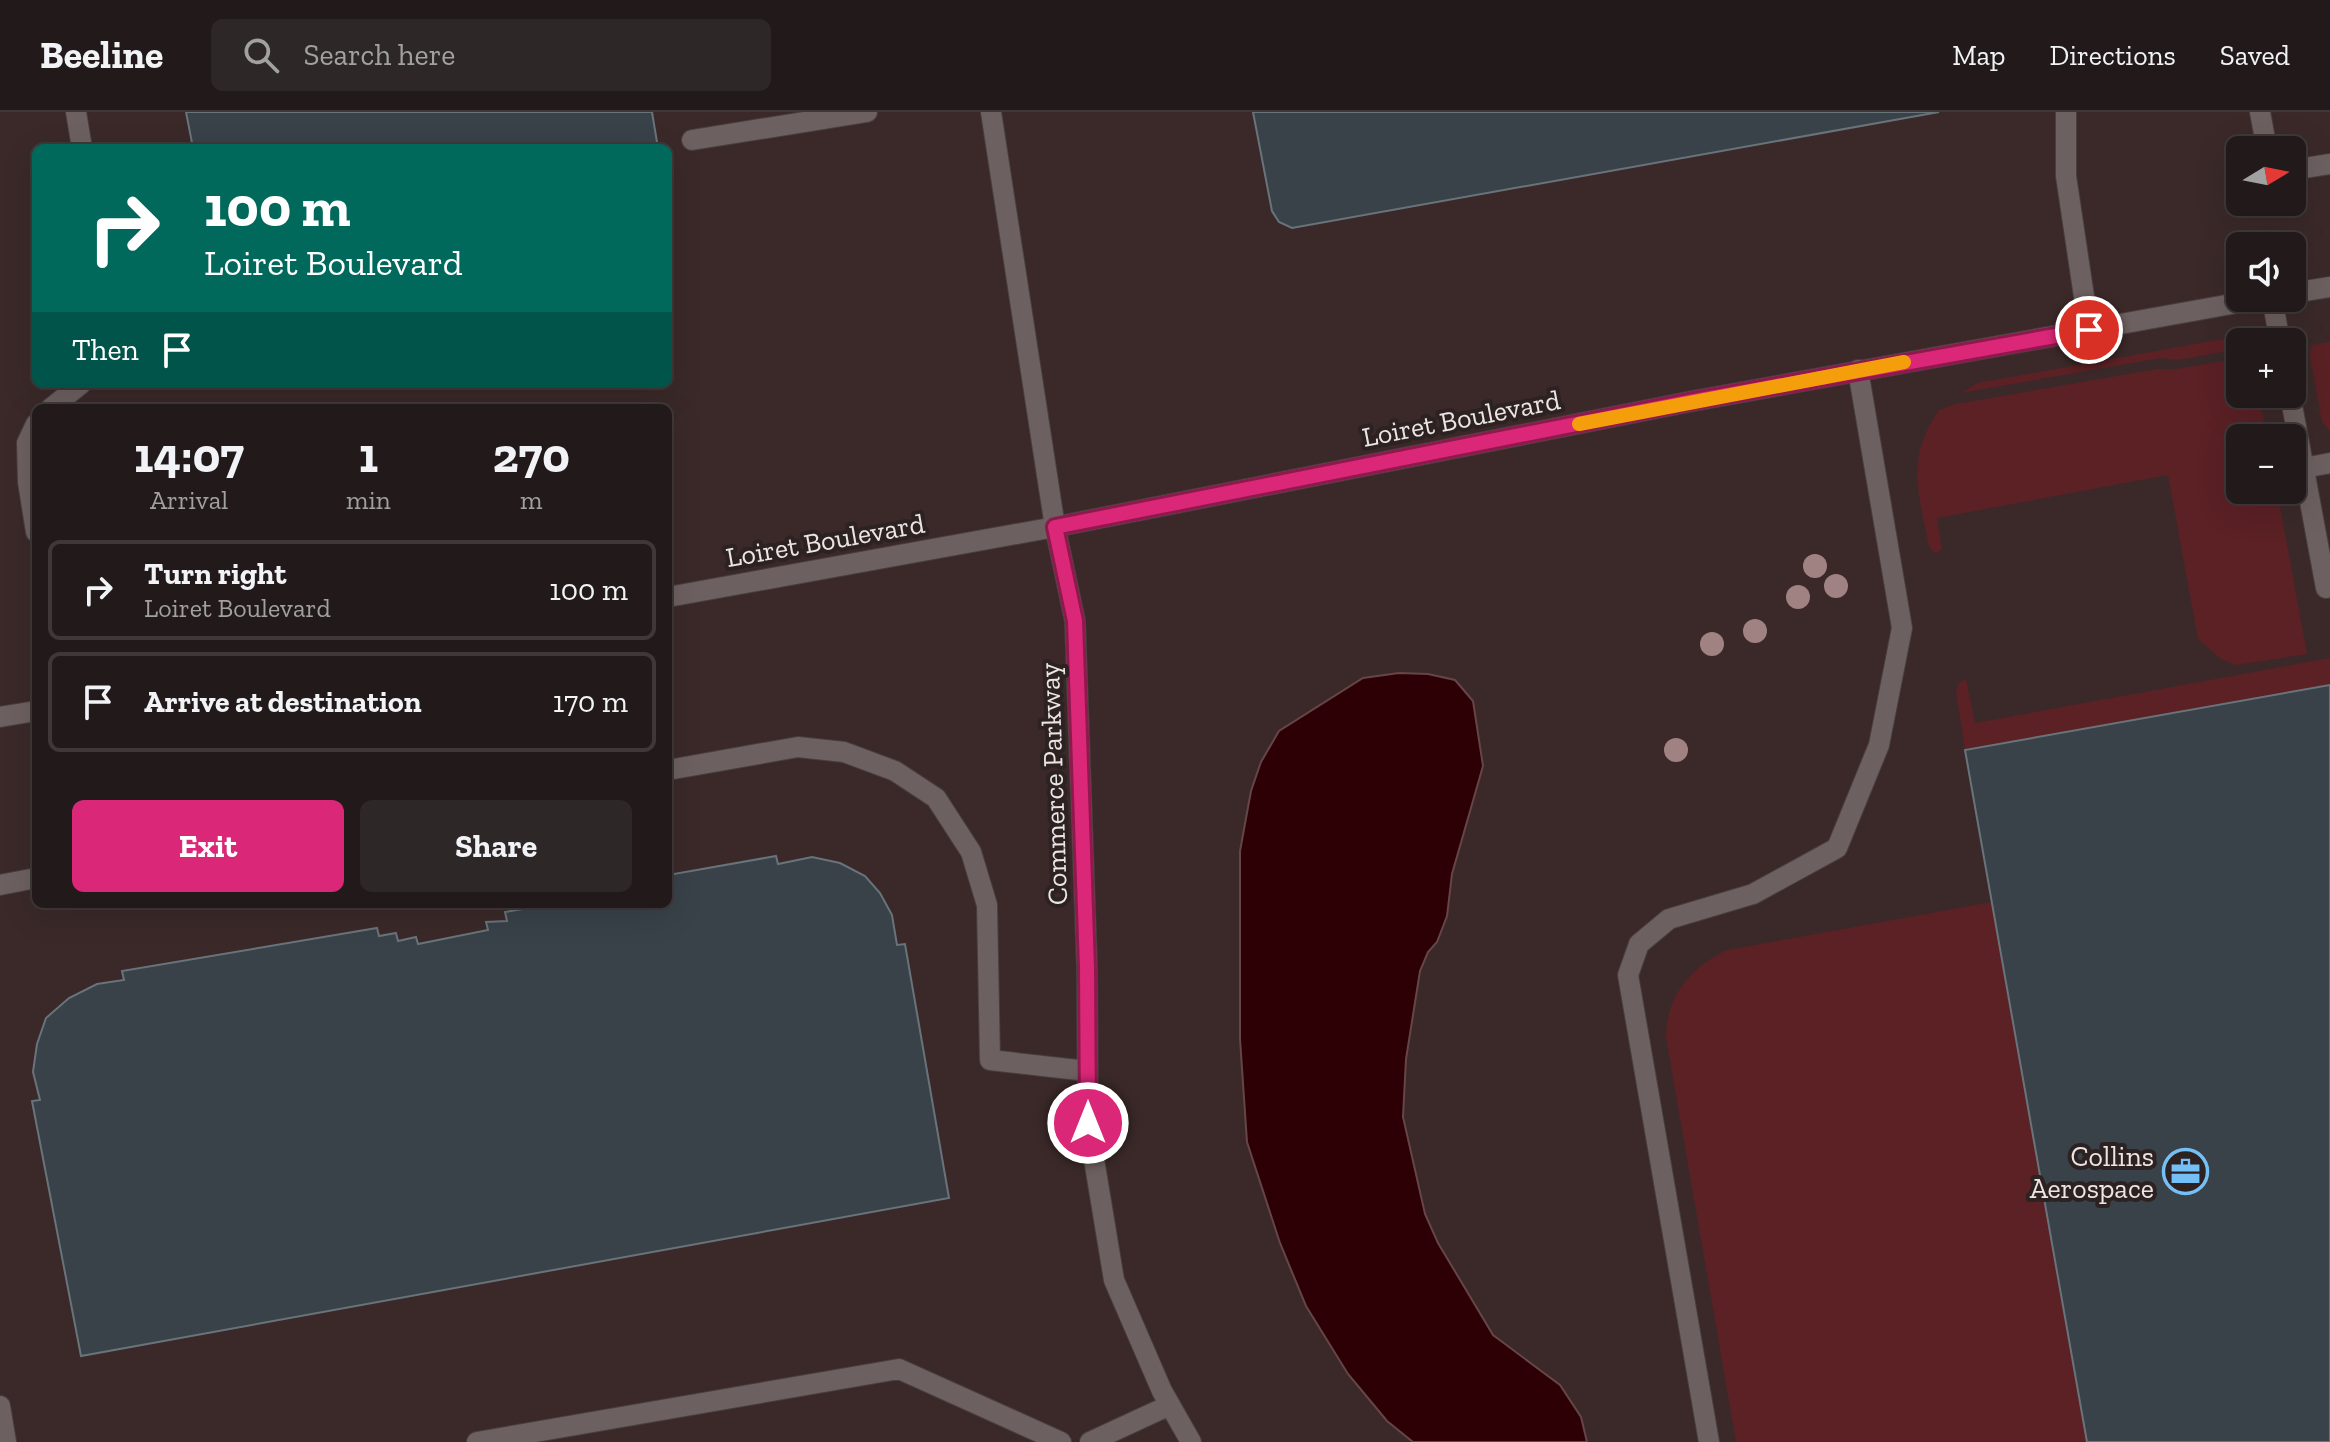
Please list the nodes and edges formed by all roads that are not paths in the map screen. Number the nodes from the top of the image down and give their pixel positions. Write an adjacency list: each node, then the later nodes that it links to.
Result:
1 (76, 112): 8 (street)
2 (867, 112): 7 (street)
3 (991, 112): 23 (street, Commerce Parkway)
4 (2066, 112): 14 (street)
5 (2260, 112): 6 (street)
6 (2264, 136)
7 (692, 140)
8 (81, 144)
9 (2330, 164): 10 (street)
10 (2306, 168)
11 (2330, 287): 12 (street)
12 (2306, 291)
13 (2226, 305): 14 (street, Loiret Boulevard)
14 (2089, 330): 15 (street, Loiret Boulevard)
15 (1858, 370): 23 (street, Loiret Boulevard); 39 (street)
16 (76, 388): 17 (street)
17 (56, 404)
18 (32, 432): 22 (street)
19 (2330, 463): 20 (street)
20 (2306, 468)
21 (2306, 479): 24 (street)
22 (32, 507)
23 (1055, 527): 25 (street, Loiret Boulevard); 31 (street, Commerce Parkway)
24 (2330, 587)
25 (672, 596)
26 (32, 712): 27 (street)
27 (0, 717)
28 (672, 769): 31 (street)
29 (32, 879): 30 (street)
30 (0, 885)
31 (1087, 1071): 32 (street, Commerce Parkway)
32 (1170, 1405): 37 (street); 38 (street, Commerce Parkway)
33 (0, 1406): 34 (street)
34 (6, 1442)
35 (477, 1442): 36 (street)
36 (1061, 1442)
37 (1090, 1442)
38 (1191, 1442)
39 (1709, 1442)

